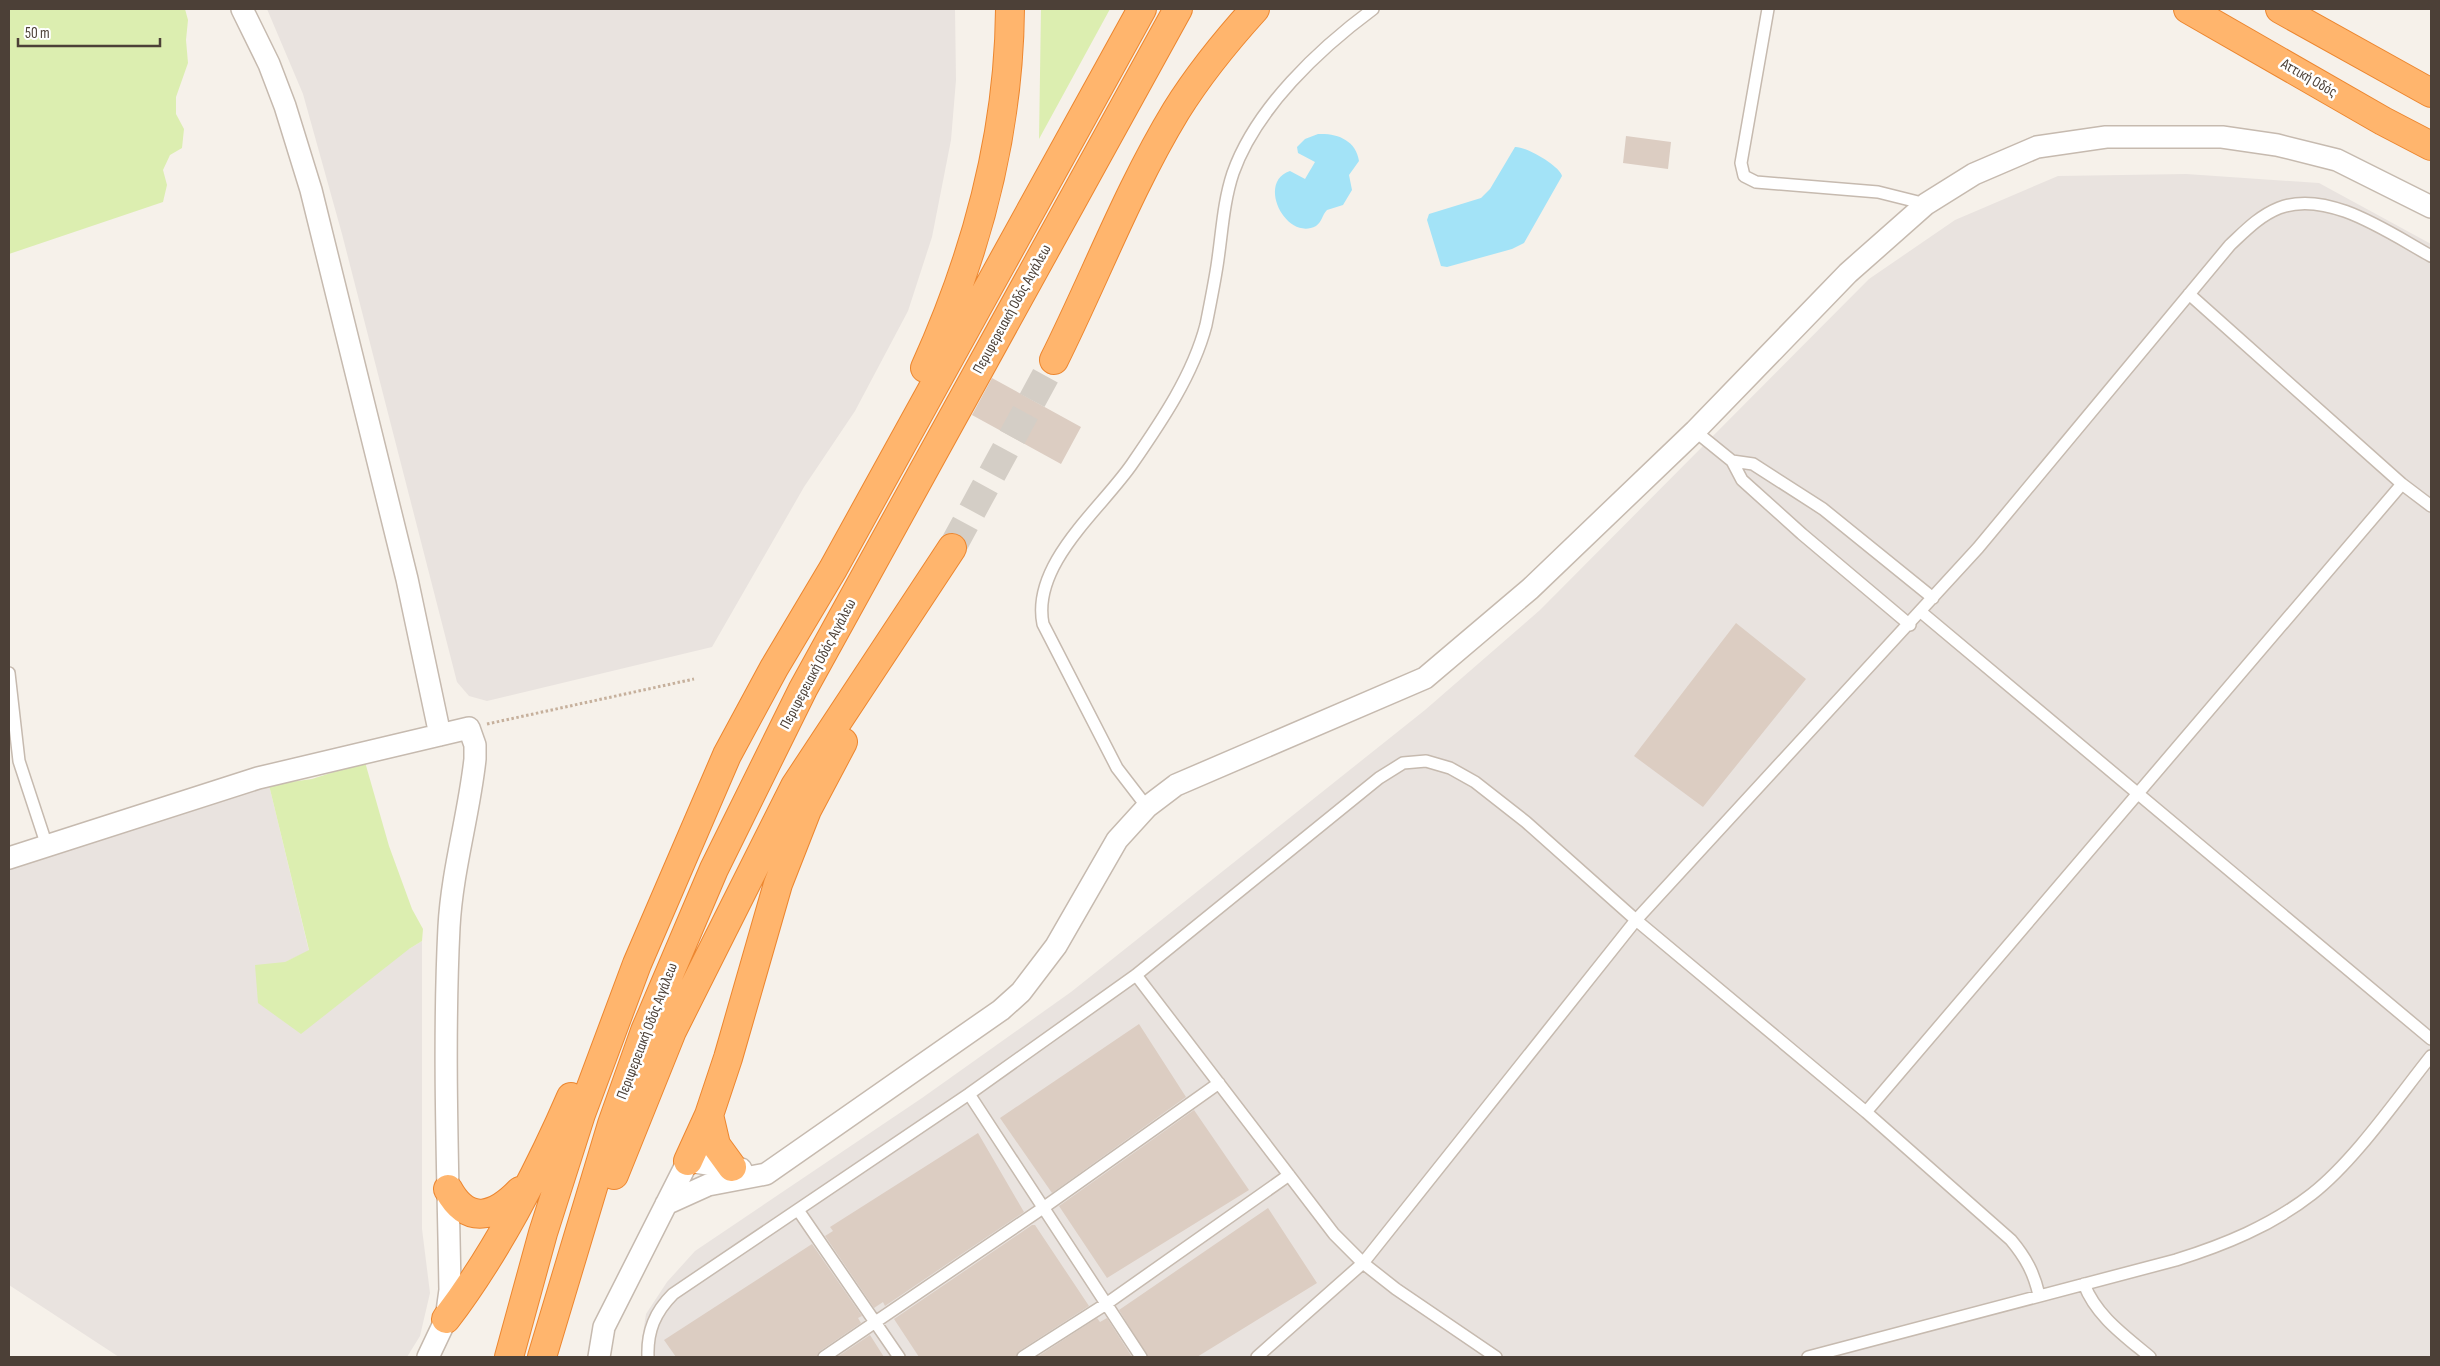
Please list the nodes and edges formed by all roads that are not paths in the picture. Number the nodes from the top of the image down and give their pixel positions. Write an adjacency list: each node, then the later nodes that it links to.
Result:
1 (242, 9): 29 (street)
2 (1010, 9): 22 (highway)
3 (1142, 9): 22 (highway, Περιφερειακή Οδός Αιγάλεω)
4 (1178, 9): 56 (highway, Περιφερειακή Οδός Αιγάλεω)
5 (1255, 9): 16 (highway)
6 (1373, 9): 32 (lane)
7 (1768, 9): 12 (lane)
8 (2188, 9): 11 (highway, Αττική Οδός)
9 (2280, 9): 10 (highway)
10 (2431, 93)
11 (2431, 146)
12 (1926, 204): 13 (street); 17 (street)
13 (2431, 207)
14 (2431, 256): 15 (lane)
15 (2189, 294): 19 (lane); 24 (lane)
16 (1054, 360)
17 (1695, 431): 18 (lane); 32 (street)
18 (1732, 461): 24 (lane); 26 (lane)
19 (2402, 484): 20 (lane); 31 (lane)
20 (2431, 506)
21 (952, 548): 23 (highway)
22 (833, 569): 35 (highway, Περιφερειακή Οδός Αιγάλεω)
23 (921, 596): 43 (highway); 56 (highway)
24 (1933, 598): 25 (lane)
25 (1922, 612): 26 (lane); 31 (lane)
26 (1910, 625): 36 (lane)
27 (9, 673): 28 (lane)
28 (9, 694): 30 (lane)
29 (440, 735): 33 (street); 49 (street)
30 (14, 761): 33 (lane)
31 (2138, 793): 38 (lane); 42 (lane)
32 (1147, 807): 46 (street)
33 (47, 846): 34 (street)
34 (9, 858)
35 (681, 865): 48 (highway); 61 (highway, Περιφερειακή Οδός Αιγάλεω)
36 (1636, 920): 37 (lane); 42 (lane); 53 (lane)
37 (1136, 975): 40 (lane); 41 (lane)
38 (2431, 1039)
39 (2431, 1056): 54 (lane)
40 (1219, 1083): 47 (lane); 51 (lane)
41 (969, 1094): 51 (lane); 52 (lane)
42 (1866, 1112): 55 (lane)
43 (709, 1115): 44 (highway); 45 (highway)
44 (688, 1161): 45 (street); 50 (street)
45 (732, 1167): 46 (street)
46 (766, 1174): 50 (street)
47 (1289, 1175): 53 (lane); 57 (lane)
48 (532, 1177): 49 (highway); 58 (highway)
49 (448, 1189): 58 (street)
50 (666, 1204): 63 (street)
51 (1043, 1208): 57 (lane); 59 (lane)
52 (798, 1210): 59 (lane); 64 (lane)
53 (1363, 1263): 69 (lane); 70 (lane)
54 (2084, 1284): 55 (lane); 72 (lane)
55 (2039, 1295): 71 (lane)
56 (556, 1304): 62 (highway, Περιφερειακή Οδός Αιγάλεω)
57 (1106, 1304): 67 (lane); 68 (lane)
58 (446, 1319): 60 (street)
59 (875, 1323): 65 (lane); 66 (lane)
60 (428, 1357)
61 (509, 1357)
62 (542, 1357)
63 (599, 1357)
64 (648, 1357)
65 (824, 1357)
66 (899, 1357)
67 (1024, 1357)
68 (1141, 1357)
69 (1257, 1357)
70 (1496, 1357)
71 (1808, 1357)
72 (2150, 1357)

